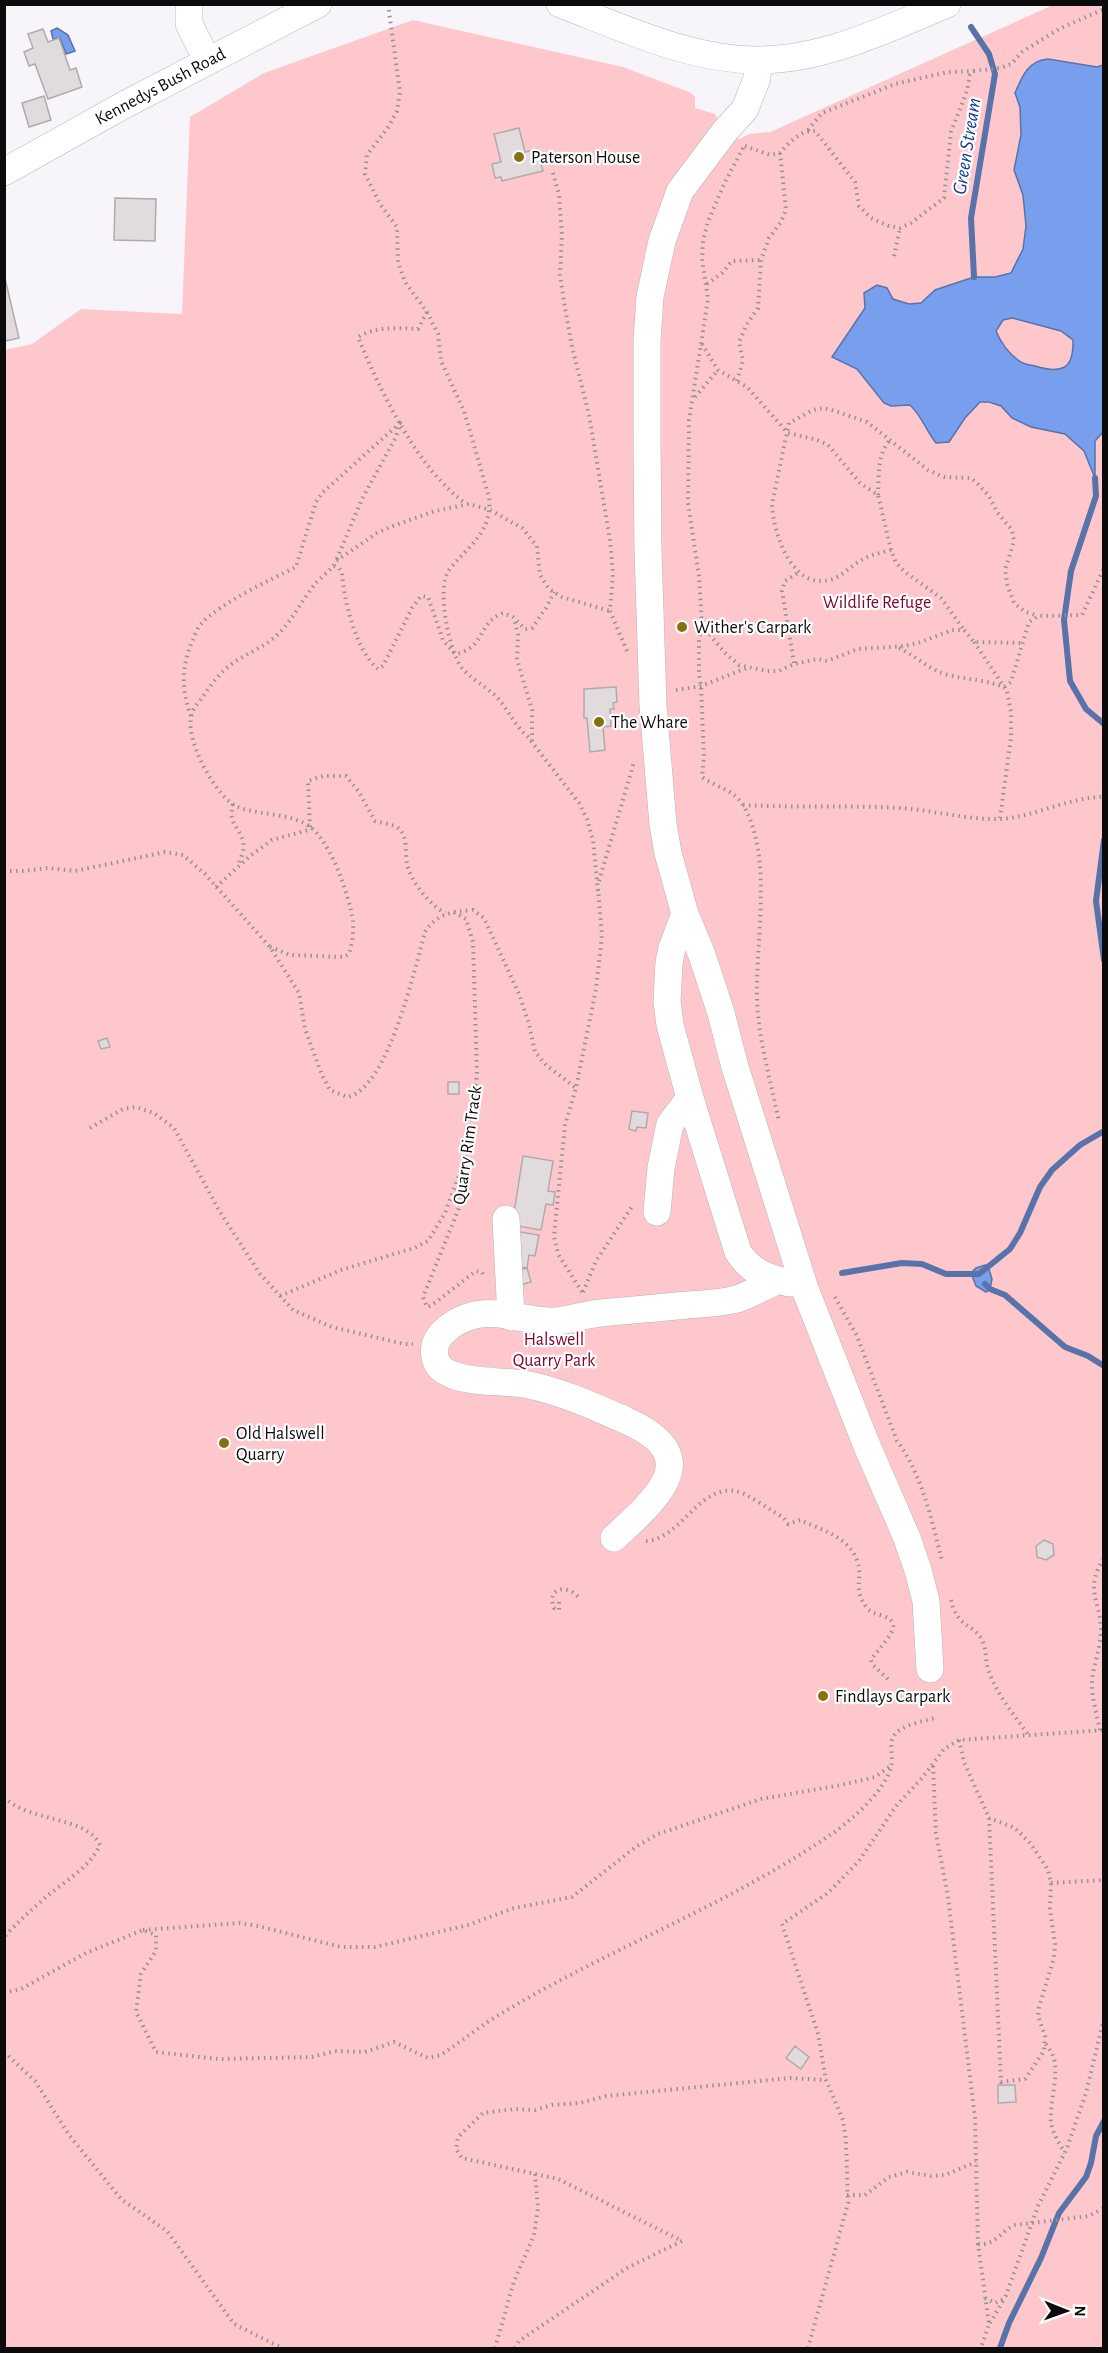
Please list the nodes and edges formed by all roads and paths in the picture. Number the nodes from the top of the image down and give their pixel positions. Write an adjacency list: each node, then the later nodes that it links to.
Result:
1 (189, 4): 7 (street)
2 (318, 4): 7 (street, Kennedys Bush Road)
3 (388, 4): 18 (path)
4 (560, 4): 8 (street)
5 (947, 4): 8 (street)
6 (1104, 9): 9 (path)
7 (207, 60): 12 (street, Kennedys Bush Road)
8 (758, 60): 43 (street)
9 (974, 71): 10 (path); 14 (path)
10 (807, 130): 11 (path); 14 (path)
11 (780, 153): 16 (path); 17 (path)
12 (4, 172)
13 (553, 173): 34 (path)
14 (900, 228): 15 (path)
15 (894, 256)
16 (761, 260): 17 (path); 21 (path)
17 (707, 284): 19 (path)
18 (427, 312): 23 (path); 28 (path)
19 (702, 344): 20 (path); 22 (path)
20 (718, 370): 21 (path); 22 (path)
21 (737, 381): 24 (path)
22 (693, 400): 37 (path)
23 (400, 423): 27 (path); 30 (path); 48 (path)
24 (788, 433): 25 (path); 26 (path); 32 (path)
25 (890, 440): 26 (path); 35 (path)
26 (878, 495): 29 (path)
27 (466, 504): 28 (path); 30 (path)
28 (490, 510): 33 (path); 42 (path)
29 (891, 550): 32 (path); 38 (path)
30 (335, 564): 42 (path); 48 (path)
31 (1104, 568): 35 (path)
32 (799, 572): 44 (path)
33 (554, 592): 34 (path); 36 (path)
34 (610, 610): 43 (path)
35 (1038, 615): 40 (path)
36 (515, 620): 42 (path); 49 (path)
37 (702, 625): 45 (path); 46 (path)
38 (964, 630): 39 (path); 41 (path)
39 (974, 642): 40 (path); 47 (path)
40 (1023, 643): 47 (path)
41 (896, 646): 44 (path); 47 (path)
42 (455, 654): 49 (path)
43 (651, 655): 62 (street)
44 (794, 664): 45 (path)
45 (747, 668): 46 (path)
46 (701, 686): 53 (path)
47 (1004, 687): 54 (path)
48 (191, 717): 52 (path)
49 (532, 742): 59 (path)
50 (637, 752): 59 (path)
51 (1104, 797): 54 (path)
52 (233, 804): 55 (path); 56 (path)
53 (743, 805): 54 (path); 67 (path)
54 (1000, 819)
55 (311, 828): 56 (path); 61 (path); 63 (path)
56 (238, 866): 58 (path)
57 (4, 870): 58 (path)
58 (216, 887): 63 (path)
59 (598, 891): 64 (path)
60 (453, 912): 61 (path); 64 (path); 68 (path, Quarry Rim Track)
61 (445, 913): 63 (path)
62 (685, 914): 65 (street); 74 (street)
63 (270, 947)
64 (576, 1088): 76 (path)
65 (690, 1098): 69 (street); 72 (street)
66 (90, 1128): 75 (path)
67 (780, 1128)
68 (464, 1161): 71 (path, Quarry Rim Track); 75 (path)
69 (646, 1207): 76 (path)
70 (506, 1219): 77 (street)
71 (485, 1279)
72 (779, 1280): 74 (street); 76 (street)
73 (832, 1288): 81 (path)
74 (805, 1289): 85 (street)
75 (280, 1296): 78 (path)
76 (588, 1303): 77 (street)
77 (498, 1316): 78 (street)
78 (435, 1345): 79 (street)
79 (622, 1531): 86 (path)
80 (1104, 1558): 88 (path)
81 (944, 1569)
82 (949, 1590): 89 (path)
83 (579, 1598): 84 (path)
84 (559, 1602)
85 (930, 1669)
86 (891, 1682)
87 (935, 1718): 91 (path)
88 (1102, 1730): 89 (path)
89 (1029, 1736): 90 (path)
90 (959, 1740): 92 (path); 94 (path)
91 (892, 1764): 97 (path); 97 (path)
92 (932, 1765): 103 (path); 105 (path)
93 (4, 1797): 98 (path)
94 (989, 1818): 96 (path); 101 (path)
95 (1104, 1880): 96 (path)
96 (1052, 1883): 101 (path)
97 (142, 1930): 99 (path)
98 (4, 1937)
99 (4, 1993)
100 (1104, 2018): 104 (path)
101 (1045, 2044): 104 (path)
102 (4, 2052): 114 (path)
103 (826, 2080): 106 (path); 107 (path)
104 (1065, 2153): 109 (path)
105 (976, 2162): 107 (path); 110 (path)
106 (535, 2174): 115 (path); 116 (path)
107 (847, 2196): 117 (path)
108 (1104, 2208): 109 (path)
109 (1032, 2224): 110 (path); 112 (path)
110 (978, 2244): 111 (path)
111 (985, 2298): 112 (path); 113 (path)
112 (1005, 2298): 113 (path)
113 (989, 2324): 118 (path)
114 (282, 2349)
115 (495, 2349)
116 (515, 2349)
117 (808, 2349)
118 (981, 2349)

